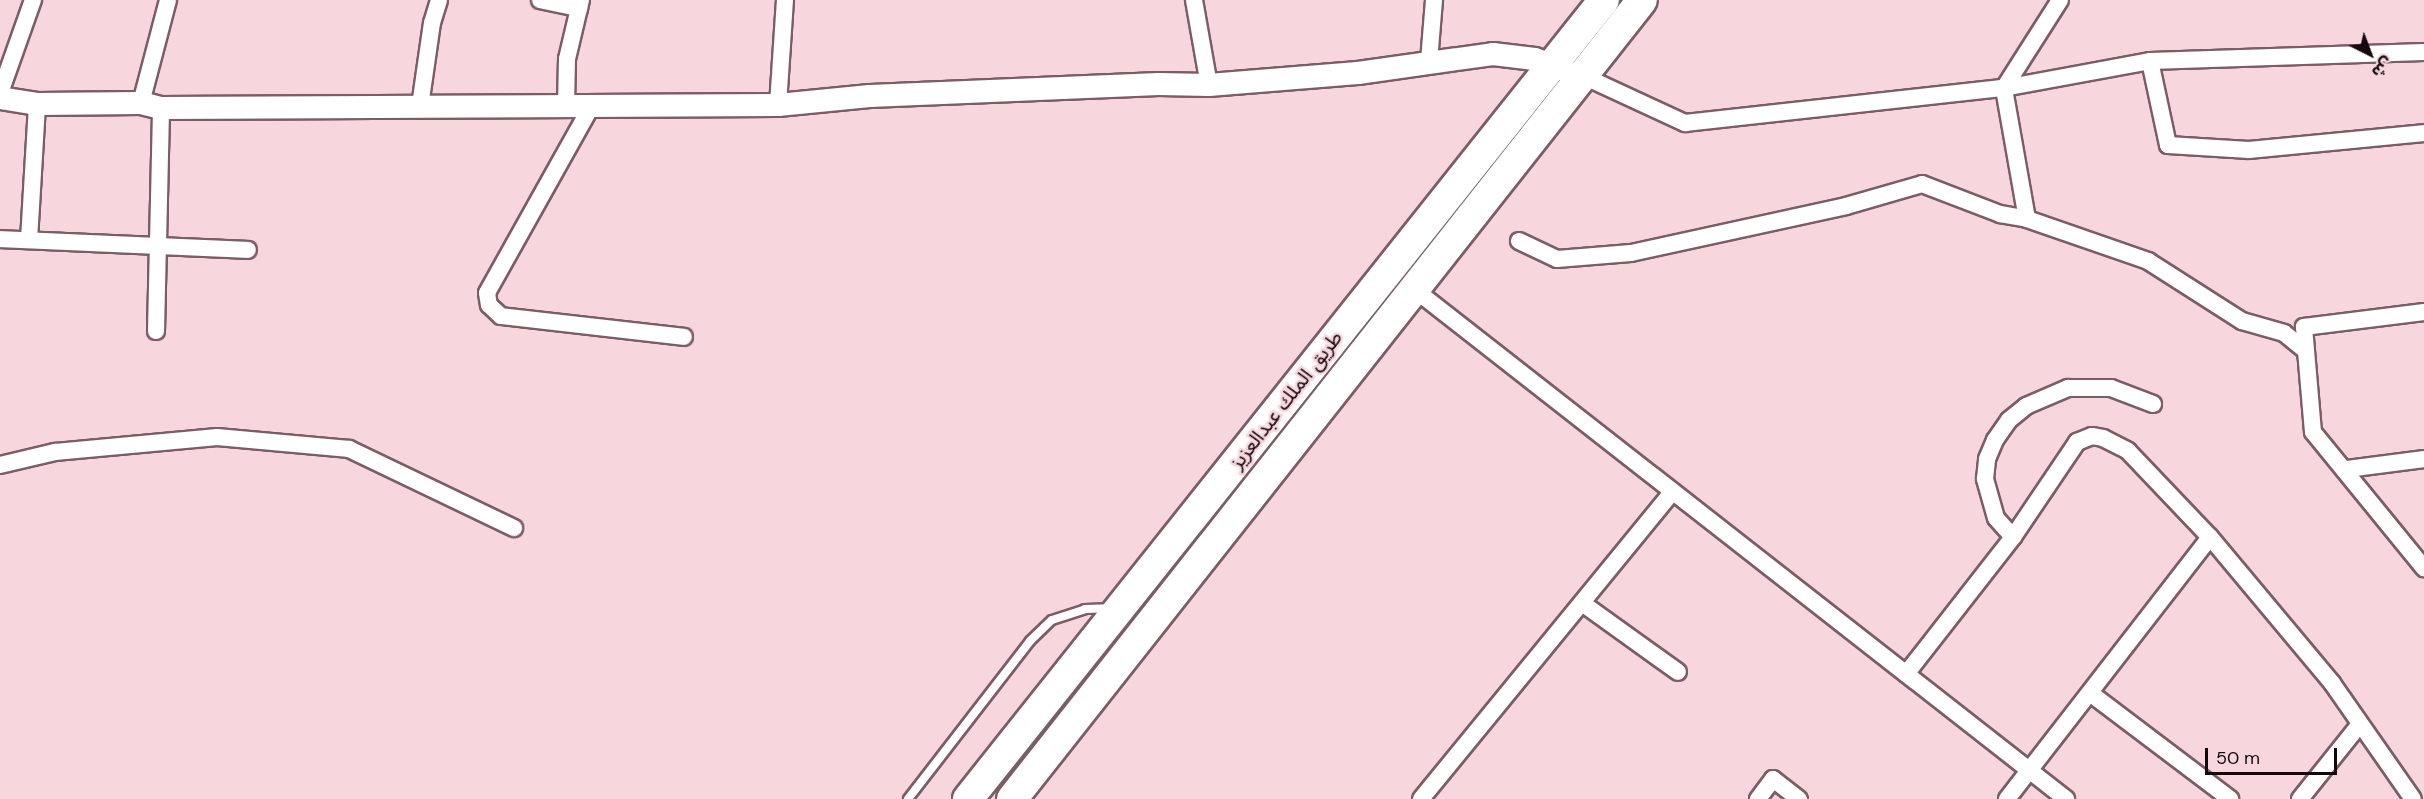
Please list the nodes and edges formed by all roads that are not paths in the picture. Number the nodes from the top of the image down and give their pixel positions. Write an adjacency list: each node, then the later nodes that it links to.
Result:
1 (33, 0): 19 (street)
2 (168, 0): 22 (street)
3 (439, 0): 25 (street)
4 (540, 0): 11 (street)
5 (785, 0): 24 (street)
6 (1194, 0): 17 (street)
7 (1434, 0): 13 (street)
8 (1604, 0): 15 (highway, طريق الملك عبدالعزيز)
9 (1642, 0): 16 (highway, طريق الملك عبدالعزيز)
10 (2061, 0): 18 (street)
11 (580, 4): 26 (street)
12 (2424, 52): 14 (street)
13 (1429, 61): 15 (street); 17 (street)
14 (2150, 61): 18 (street); 27 (street)
15 (1552, 65): 16 (street); 51 (highway, طريق الملك عبدالعزيز)
16 (1581, 75): 18 (street); 34 (highway, طريق الملك عبدالعزيز)
17 (1209, 86): 24 (street)
18 (2004, 88): 28 (street)
19 (0, 93)
20 (0, 98): 21 (street)
21 (37, 105): 22 (street); 30 (street)
22 (151, 105): 25 (street); 32 (street)
23 (592, 105): 24 (street); 26 (street); 37 (street)
24 (777, 105)
25 (420, 106): 26 (street)
26 (566, 106)
27 (2424, 133)
28 (2027, 219): 31 (street); 38 (street)
29 (0, 239): 30 (street)
30 (29, 240): 32 (street)
31 (1519, 241)
32 (161, 246): 33 (street); 36 (street)
33 (248, 250)
34 (1414, 289): 43 (street); 59 (highway, طريق الملك عبدالعزيز)
35 (2424, 312): 38 (street)
36 (156, 331)
37 (684, 337)
38 (2305, 350): 42 (street)
39 (2153, 404): 45 (street)
40 (2424, 459): 42 (street)
41 (0, 465): 44 (street)
42 (2347, 469): 48 (street)
43 (1672, 492): 50 (street); 53 (street)
44 (514, 528)
45 (2013, 537): 46 (street); 53 (street)
46 (2210, 537): 54 (street); 55 (street)
47 (2424, 542): 48 (street)
48 (2405, 544): 49 (street)
49 (2424, 568)
50 (1582, 603): 52 (street); 60 (street)
51 (1122, 607): 57 (lane); 58 (highway, طريق الملك عبدالعزيز)
52 (1678, 672)
53 (1906, 674): 56 (street)
54 (2090, 693): 56 (street); 65 (street)
55 (2360, 724): 66 (street); 67 (street)
56 (2030, 771): 63 (street); 64 (street)
57 (908, 799)
58 (968, 799)
59 (1012, 799)
60 (1421, 799)
61 (1758, 799): 62 (street)
62 (1799, 799)
63 (2007, 799)
64 (2066, 799)
65 (2230, 799)
66 (2300, 799)
67 (2413, 799)

